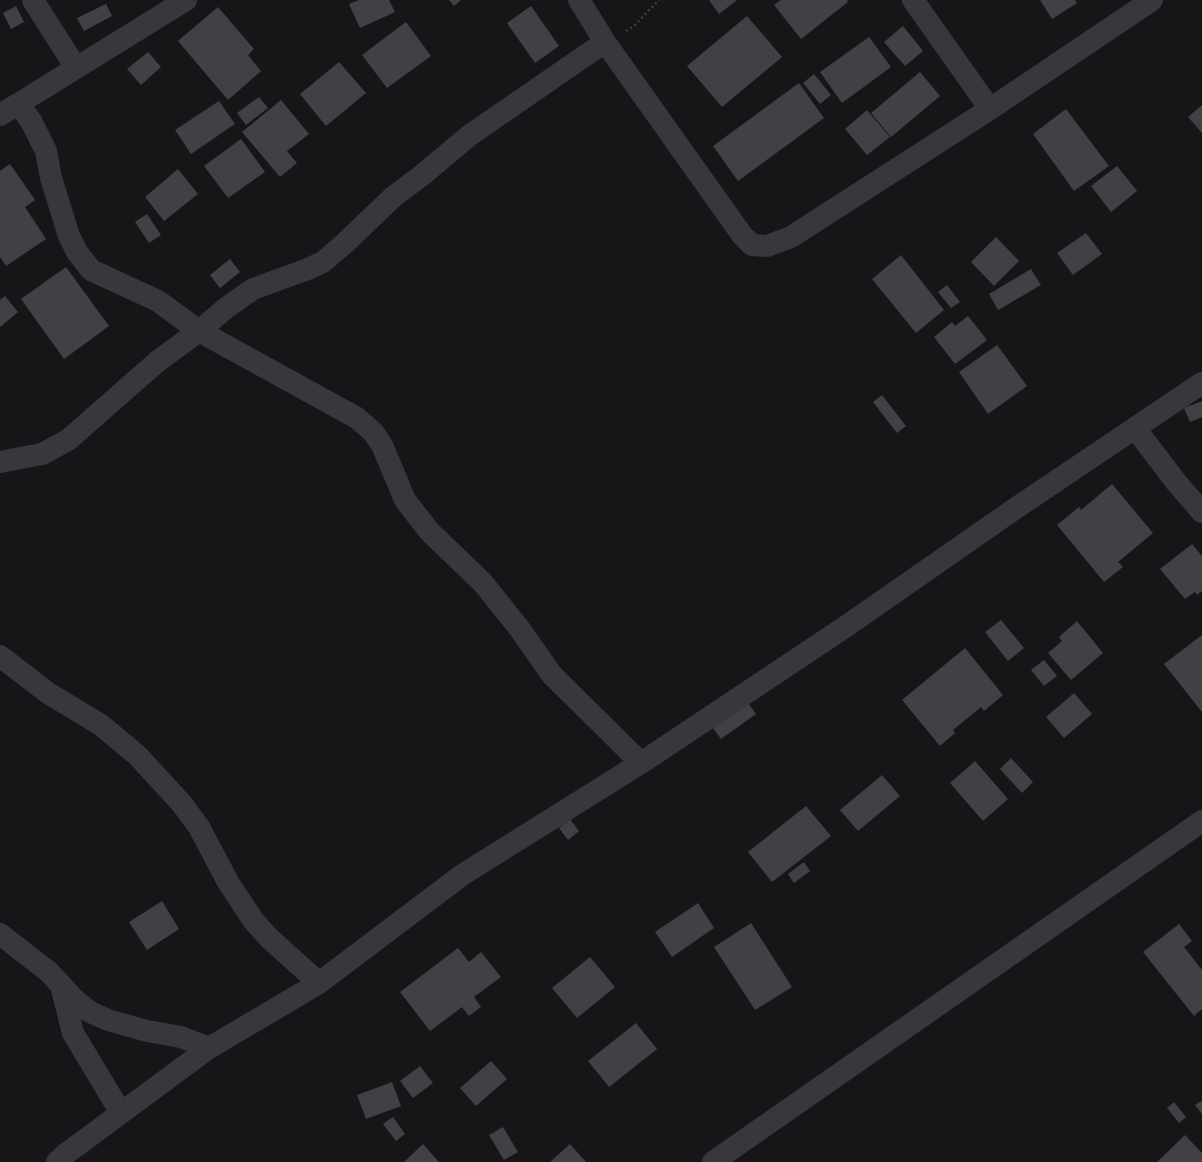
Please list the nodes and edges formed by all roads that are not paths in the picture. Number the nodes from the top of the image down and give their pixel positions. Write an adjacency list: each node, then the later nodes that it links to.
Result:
1 (33, 0): 7 (street)
2 (186, 0): 7 (street)
3 (579, 0): 6 (street)
4 (913, 0): 9 (street)
5 (1152, 0): 9 (street)
6 (605, 42): 9 (street); 10 (street)
7 (76, 68): 8 (street)
8 (9, 109): 10 (street)
9 (990, 109)
10 (199, 331): 13 (street); 16 (street)
11 (1202, 383): 12 (street)
12 (1135, 428): 14 (street); 16 (street)
13 (0, 462)
14 (1202, 512)
15 (0, 656): 19 (street)
16 (641, 763): 19 (street)
17 (1202, 821): 24 (street)
18 (0, 934): 20 (street)
19 (319, 983): 21 (street)
20 (60, 984): 21 (street); 22 (street)
21 (208, 1048): 22 (street)
22 (121, 1113): 23 (street)
23 (66, 1159)
24 (713, 1162)

